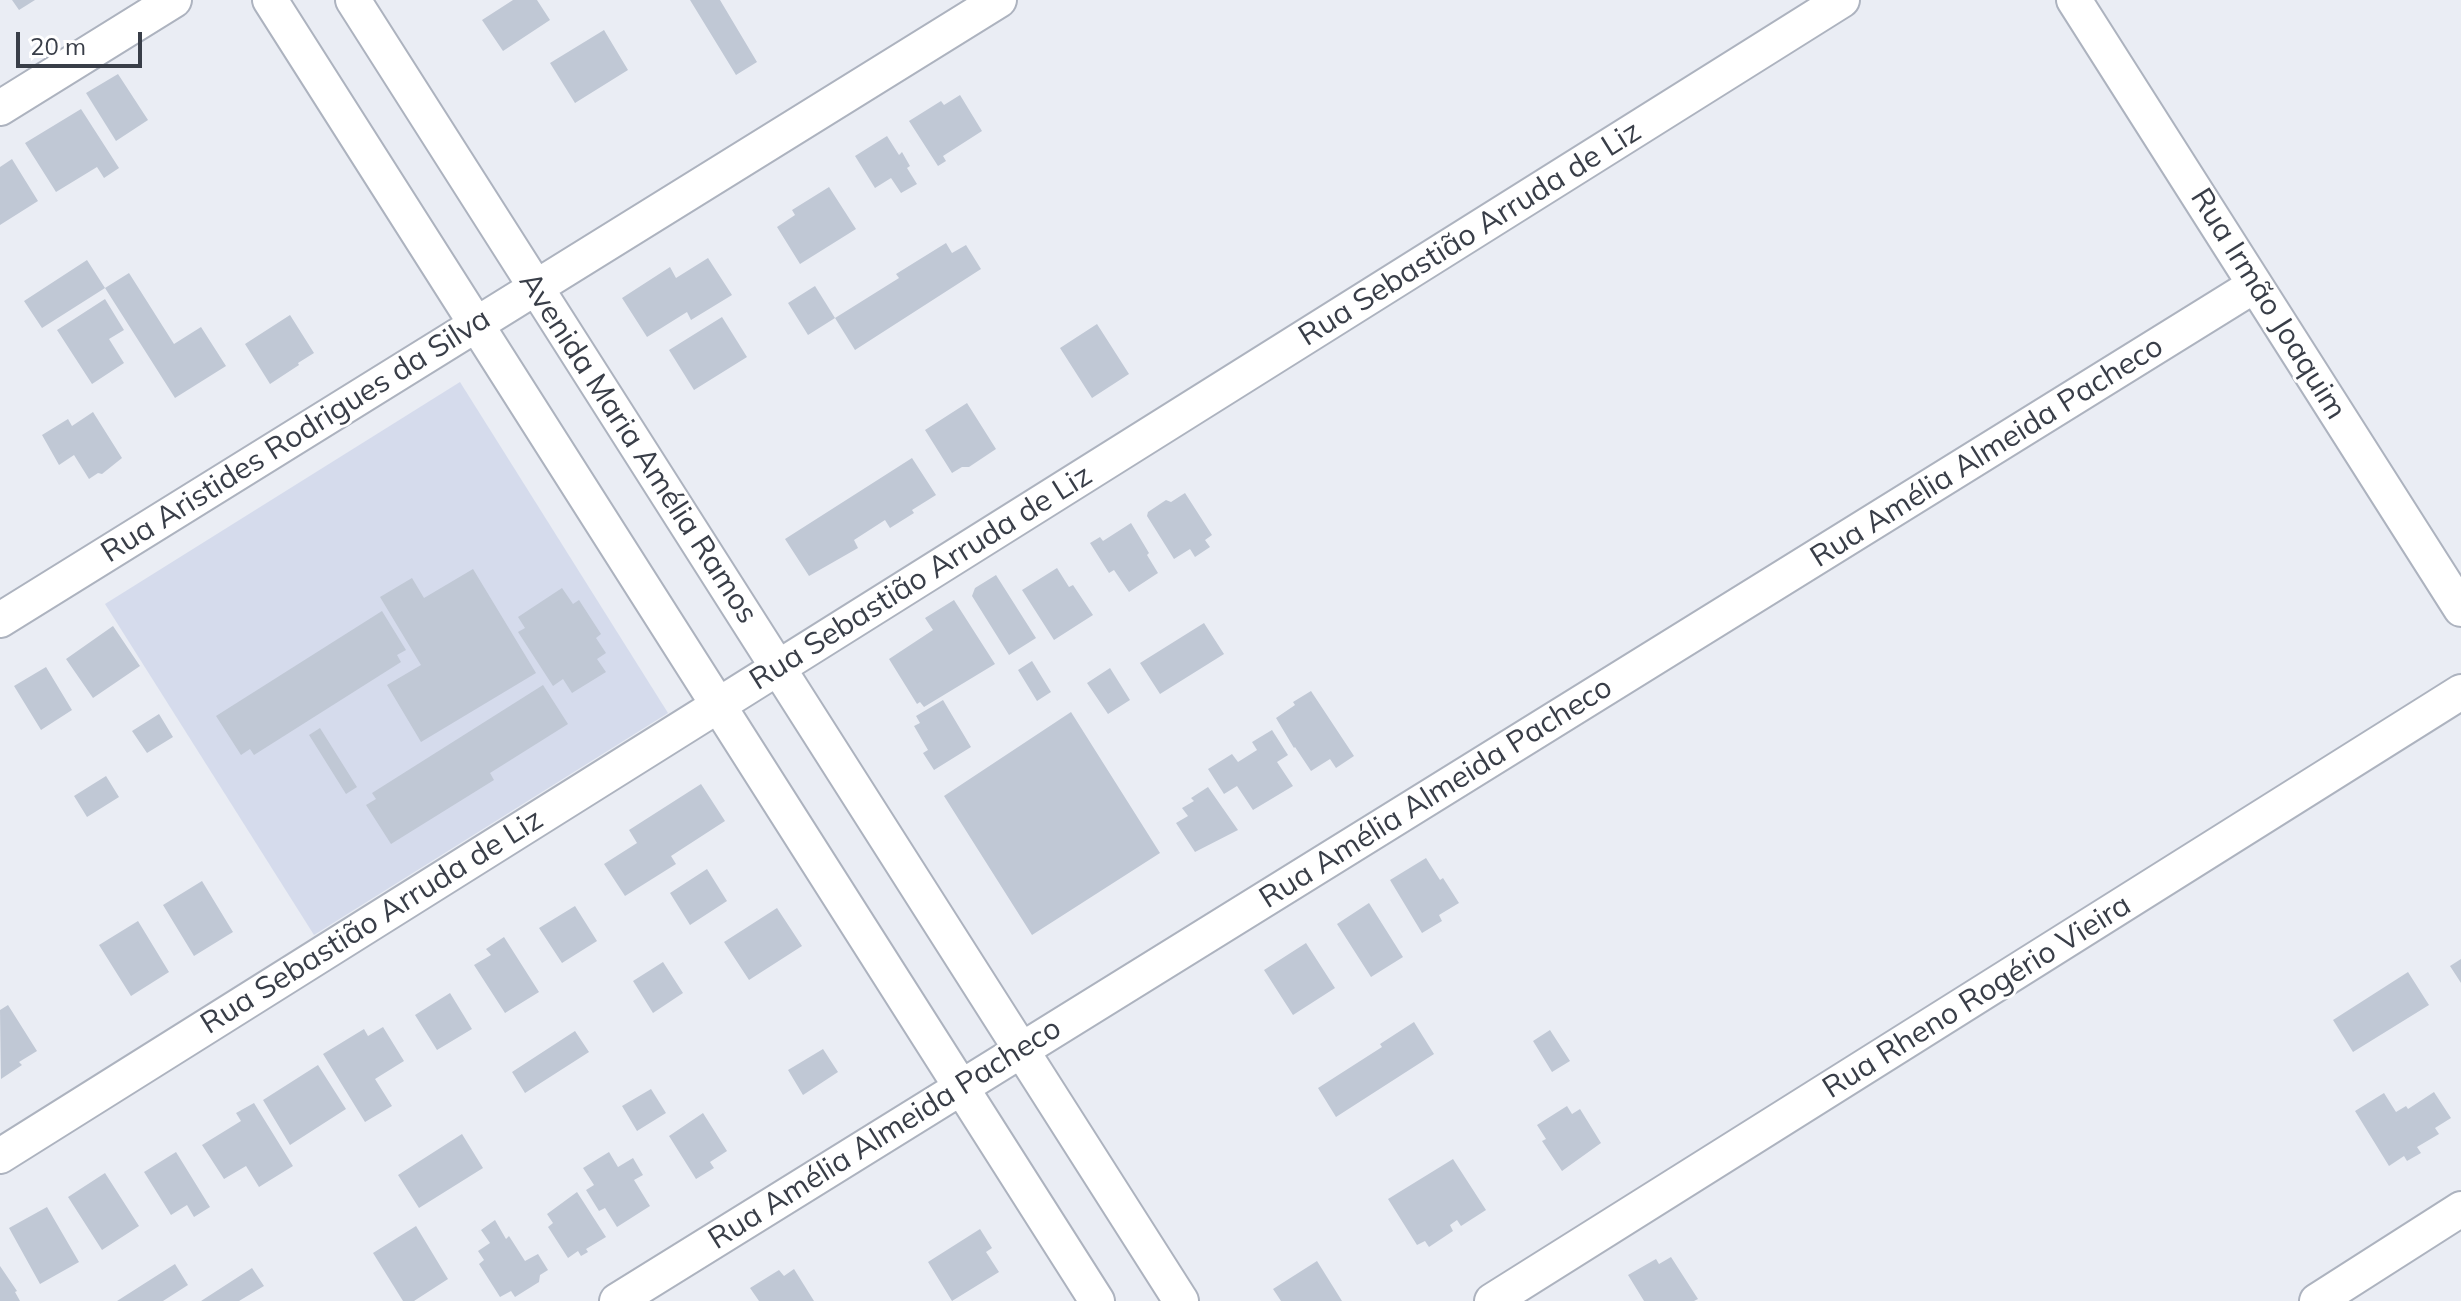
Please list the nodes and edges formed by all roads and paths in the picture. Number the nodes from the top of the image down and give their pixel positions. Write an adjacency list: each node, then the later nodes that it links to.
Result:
1 (174, 0): 7 (street)
2 (270, 0): 10 (street)
3 (353, 0): 9 (street, Avenida Maria Amélia Ramos)
4 (999, 0): 9 (street, Rua Aristides Rodrigues da Silva)
5 (1842, 0): 13 (street, Rua Sebastião Arruda de Liz)
6 (2074, 0): 8 (street, Rua Irmão Joaquim)
7 (0, 108)
8 (2255, 285): 11 (street, Rua Irmão Joaquim); 16 (street, Rua Amélia Almeida Pacheco)
9 (536, 287): 10 (street, Rua Aristides Rodrigues da Silva); 13 (street, Avenida Maria Amélia Ramos)
10 (476, 324): 12 (street, Rua Aristides Rodrigues da Silva); 15 (street)
11 (2461, 609)
12 (0, 620)
13 (778, 668): 15 (street, Rua Sebastião Arruda de Liz); 16 (street, Avenida Maria Amélia Ramos)
14 (2461, 692): 23 (street, Rua Rheno Rogério Vieira)
15 (718, 705): 17 (street); 18 (street, Rua Sebastião Arruda de Liz)
16 (1021, 1050): 17 (street, Rua Amélia Almeida Pacheco); 22 (street, Avenida Maria Amélia Ramos)
17 (961, 1088): 20 (street, Rua Amélia Almeida Pacheco); 21 (street)
18 (0, 1156)
19 (2461, 1209): 24 (street)
20 (617, 1301)
21 (1097, 1301)
22 (1181, 1301)
23 (1492, 1301)
24 (2317, 1301)

